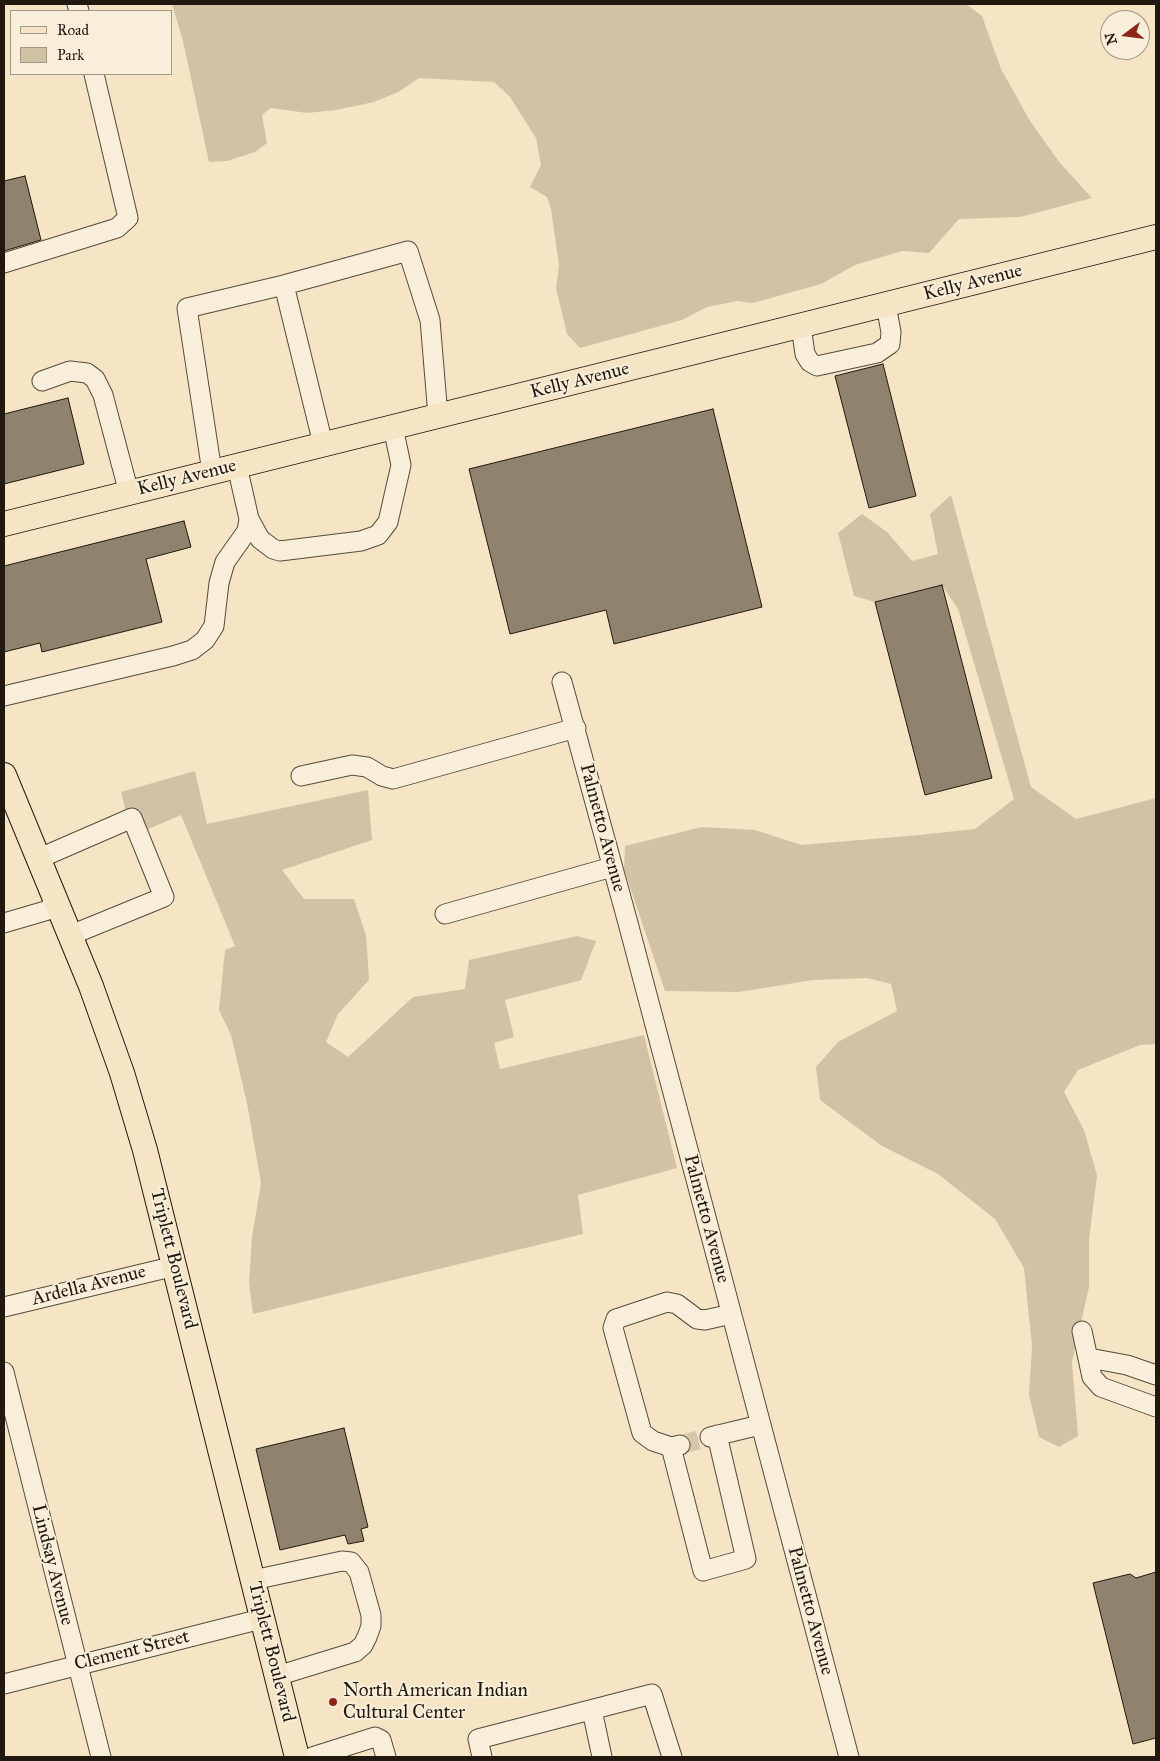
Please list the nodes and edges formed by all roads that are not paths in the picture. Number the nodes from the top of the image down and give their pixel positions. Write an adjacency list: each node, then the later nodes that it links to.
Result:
1 (94, 75): 3 (street)
2 (1156, 238): 5 (main road, Kelly Avenue)
3 (4, 263)
4 (284, 285): 8 (street); 10 (street); 12 (street)
5 (886, 305): 6 (main road, Kelly Avenue); 6 (street)
6 (801, 326): 8 (main road, Kelly Avenue)
7 (42, 381): 13 (street)
8 (438, 416): 9 (main road, Kelly Avenue)
9 (393, 427): 10 (main road, Kelly Avenue); 14 (street)
10 (323, 444): 11 (main road, Kelly Avenue)
11 (238, 466): 12 (main road, Kelly Avenue); 14 (street)
12 (212, 472): 13 (main road, Kelly Avenue)
13 (129, 493): 15 (main road, Kelly Avenue)
14 (248, 519): 17 (street)
15 (4, 524)
16 (562, 682): 18 (street, Palmetto Avenue)
17 (4, 696)
18 (576, 728): 20 (street); 22 (street, Palmetto Avenue)
19 (4, 775): 21 (main road, Triplett Boulevard)
20 (301, 776)
21 (40, 858): 23 (main road, Triplett Boulevard); 26 (street)
22 (612, 867): 24 (street); 29 (street, Palmetto Avenue)
23 (59, 904): 25 (street); 26 (main road, Triplett Boulevard)
24 (445, 914)
25 (4, 923)
26 (71, 936): 27 (main road, Triplett Boulevard)
27 (175, 1266): 28 (street, Ardella Avenue); 36 (main road, Triplett Boulevard)
28 (4, 1307)
29 (730, 1314): 35 (street, Palmetto Avenue); 35 (street)
30 (1082, 1331): 31 (street)
31 (1088, 1358): 33 (street); 34 (street)
32 (4, 1372): 38 (street, Lindsay Avenue)
33 (1156, 1376)
34 (1156, 1406)
35 (760, 1425): 49 (street, Palmetto Avenue)
36 (253, 1580): 37 (main road, Triplett Boulevard); 39 (street)
37 (261, 1619): 38 (street, Clement Street); 39 (main road, Triplett Boulevard)
38 (78, 1665): 40 (street, Clement Street); 42 (street, Lindsay Avenue)
39 (277, 1676): 43 (main road, Triplett Boulevard)
40 (4, 1684)
41 (592, 1710): 46 (street); 47 (street); 48 (street)
42 (101, 1757)
43 (297, 1757)
44 (312, 1757): 45 (street)
45 (386, 1757)
46 (482, 1757)
47 (602, 1757)
48 (672, 1757)
49 (848, 1757)

